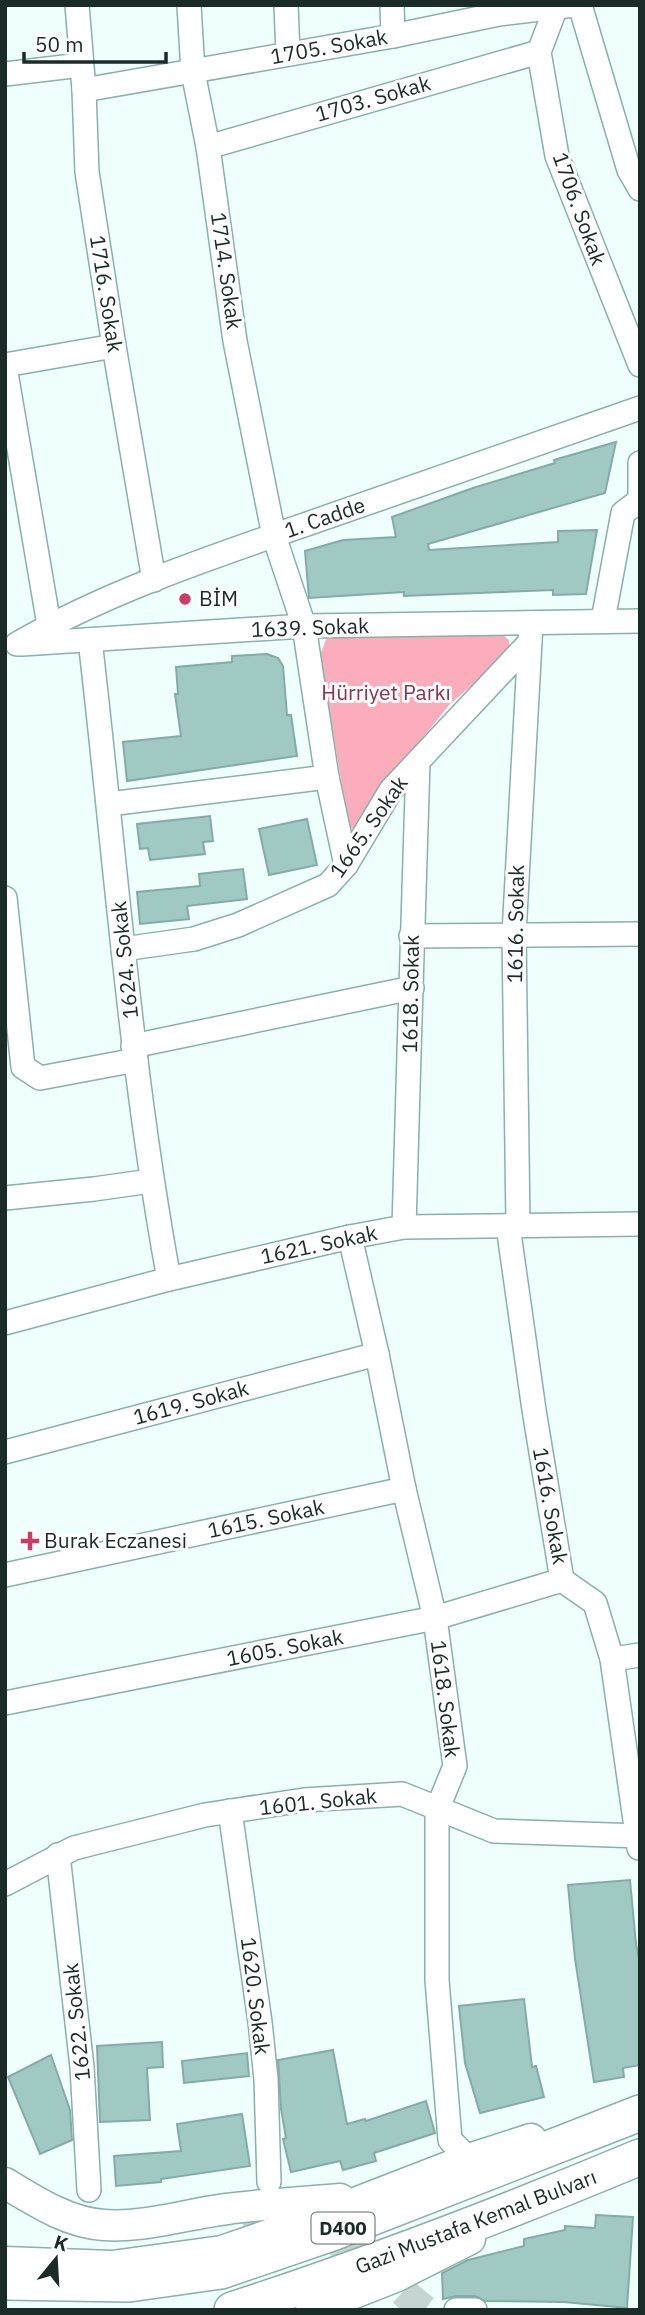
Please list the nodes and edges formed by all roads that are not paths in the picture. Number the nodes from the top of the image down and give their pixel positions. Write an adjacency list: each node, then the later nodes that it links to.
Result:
1 (77, 5): 11 (street, 1716. Sokak)
2 (189, 5): 12 (street, 1714. Sokak)
3 (286, 5): 10 (street)
4 (392, 5): 8 (street)
5 (580, 5): 16 (street)
6 (565, 6): 7 (street, 1705. Sokak); 9 (street)
7 (499, 10): 8 (street, 1705. Sokak)
8 (393, 36): 10 (street, 1705. Sokak)
9 (539, 52): 15 (street, 1703. Sokak); 18 (street, 1706. Sokak)
10 (288, 54): 12 (street, 1705. Sokak)
11 (81, 65): 13 (street); 14 (street, 1716. Sokak)
12 (193, 72): 14 (street, 1705. Sokak); 15 (street, 1714. Sokak)
13 (5, 74)
14 (84, 90): 17 (street, 1716. Sokak)
15 (208, 147): 23 (street, 1714. Sokak)
16 (640, 189)
17 (114, 346): 19 (street); 24 (street, 1716. Sokak)
18 (640, 365)
19 (5, 366): 27 (street)
20 (640, 408): 23 (street, 1. Cadde)
21 (640, 463): 22 (street)
22 (639, 502): 25 (street)
23 (274, 536): 24 (street, 1. Cadde); 28 (street, 1714. Sokak)
24 (154, 580): 27 (street, 1. Cadde)
25 (603, 620): 26 (street, 1639. Sokak); 29 (street, 1639. Sokak)
26 (640, 621)
27 (49, 625): 31 (street, 1. Cadde)
28 (304, 626): 29 (street, 1639. Sokak); 30 (street, 1639. Sokak); 33 (street, 1714. Sokak)
29 (531, 632): 32 (street, 1665. Sokak); 37 (street, 1616. Sokak)
30 (90, 640): 31 (street, 1. Cadde); 34 (street, 1624. Sokak)
31 (11, 645)
32 (418, 762): 35 (street, 1665. Sokak); 39 (street, 1618. Sokak)
33 (327, 777): 34 (street); 35 (street, 1714. Sokak)
34 (109, 804): 40 (street, 1624. Sokak)
35 (346, 865): 40 (street, 1665. Sokak)
36 (5, 898): 42 (street)
37 (514, 934): 38 (street); 39 (street); 46 (street, 1616. Sokak)
38 (640, 934)
39 (411, 936): 41 (street, 1618. Sokak)
40 (123, 949): 42 (street, 1624. Sokak)
41 (412, 988): 42 (street); 47 (street, 1618. Sokak)
42 (134, 1053): 43 (street, 1624. Sokak)
43 (150, 1181): 44 (street); 49 (street, 1624. Sokak)
44 (5, 1198)
45 (640, 1224): 46 (street, 1621. Sokak)
46 (513, 1225): 47 (street, 1621. Sokak); 55 (street, 1616. Sokak)
47 (404, 1227): 48 (street, 1621. Sokak)
48 (350, 1237): 49 (street, 1621. Sokak); 51 (street, 1618. Sokak)
49 (169, 1279): 50 (street, 1621. Sokak)
50 (5, 1323)
51 (377, 1354): 52 (street, 1619. Sokak); 53 (street, 1618. Sokak)
52 (5, 1452)
53 (404, 1489): 54 (street, 1615. Sokak); 56 (street, 1618. Sokak)
54 (5, 1576)
55 (562, 1580): 56 (street, 1605. Sokak); 58 (street, 1616. Sokak)
56 (435, 1618): 59 (street, 1605. Sokak); 60 (street, 1618. Sokak)
57 (640, 1655): 58 (street)
58 (612, 1659): 62 (street, 1616. Sokak)
59 (6, 1696)
60 (437, 1810): 61 (street, 1601. Sokak); 62 (street, 1601. Sokak); 67 (street, 1618. Sokak)
61 (230, 1811): 63 (street, 1601. Sokak); 68 (street, 1620. Sokak)
62 (639, 1841)
63 (58, 1855): 64 (street, 1601. Sokak); 71 (street, 1622. Sokak)
64 (5, 1884)
65 (640, 2112): 67 (main road); 76 (highway, Gazi Mustafa Kemal Bulvarı / D400)
66 (640, 2157): 70 (highway, Gazi Mustafa Kemal Bulvarı / D400)
67 (469, 2159): 72 (main road)
68 (269, 2182)
69 (5, 2183): 72 (main road)
70 (575, 2184): 77 (highway, Gazi Mustafa Kemal Bulvarı / D400); 78 (main road)
71 (89, 2190)
72 (368, 2197): 76 (main road)
73 (5, 2207): 75 (main road)
74 (243, 2225): 75 (main road)
75 (108, 2247): 76 (main road)
76 (12, 2267)
77 (232, 2310)
78 (313, 2310)
79 (456, 2310): 80 (street)
80 (475, 2310)

